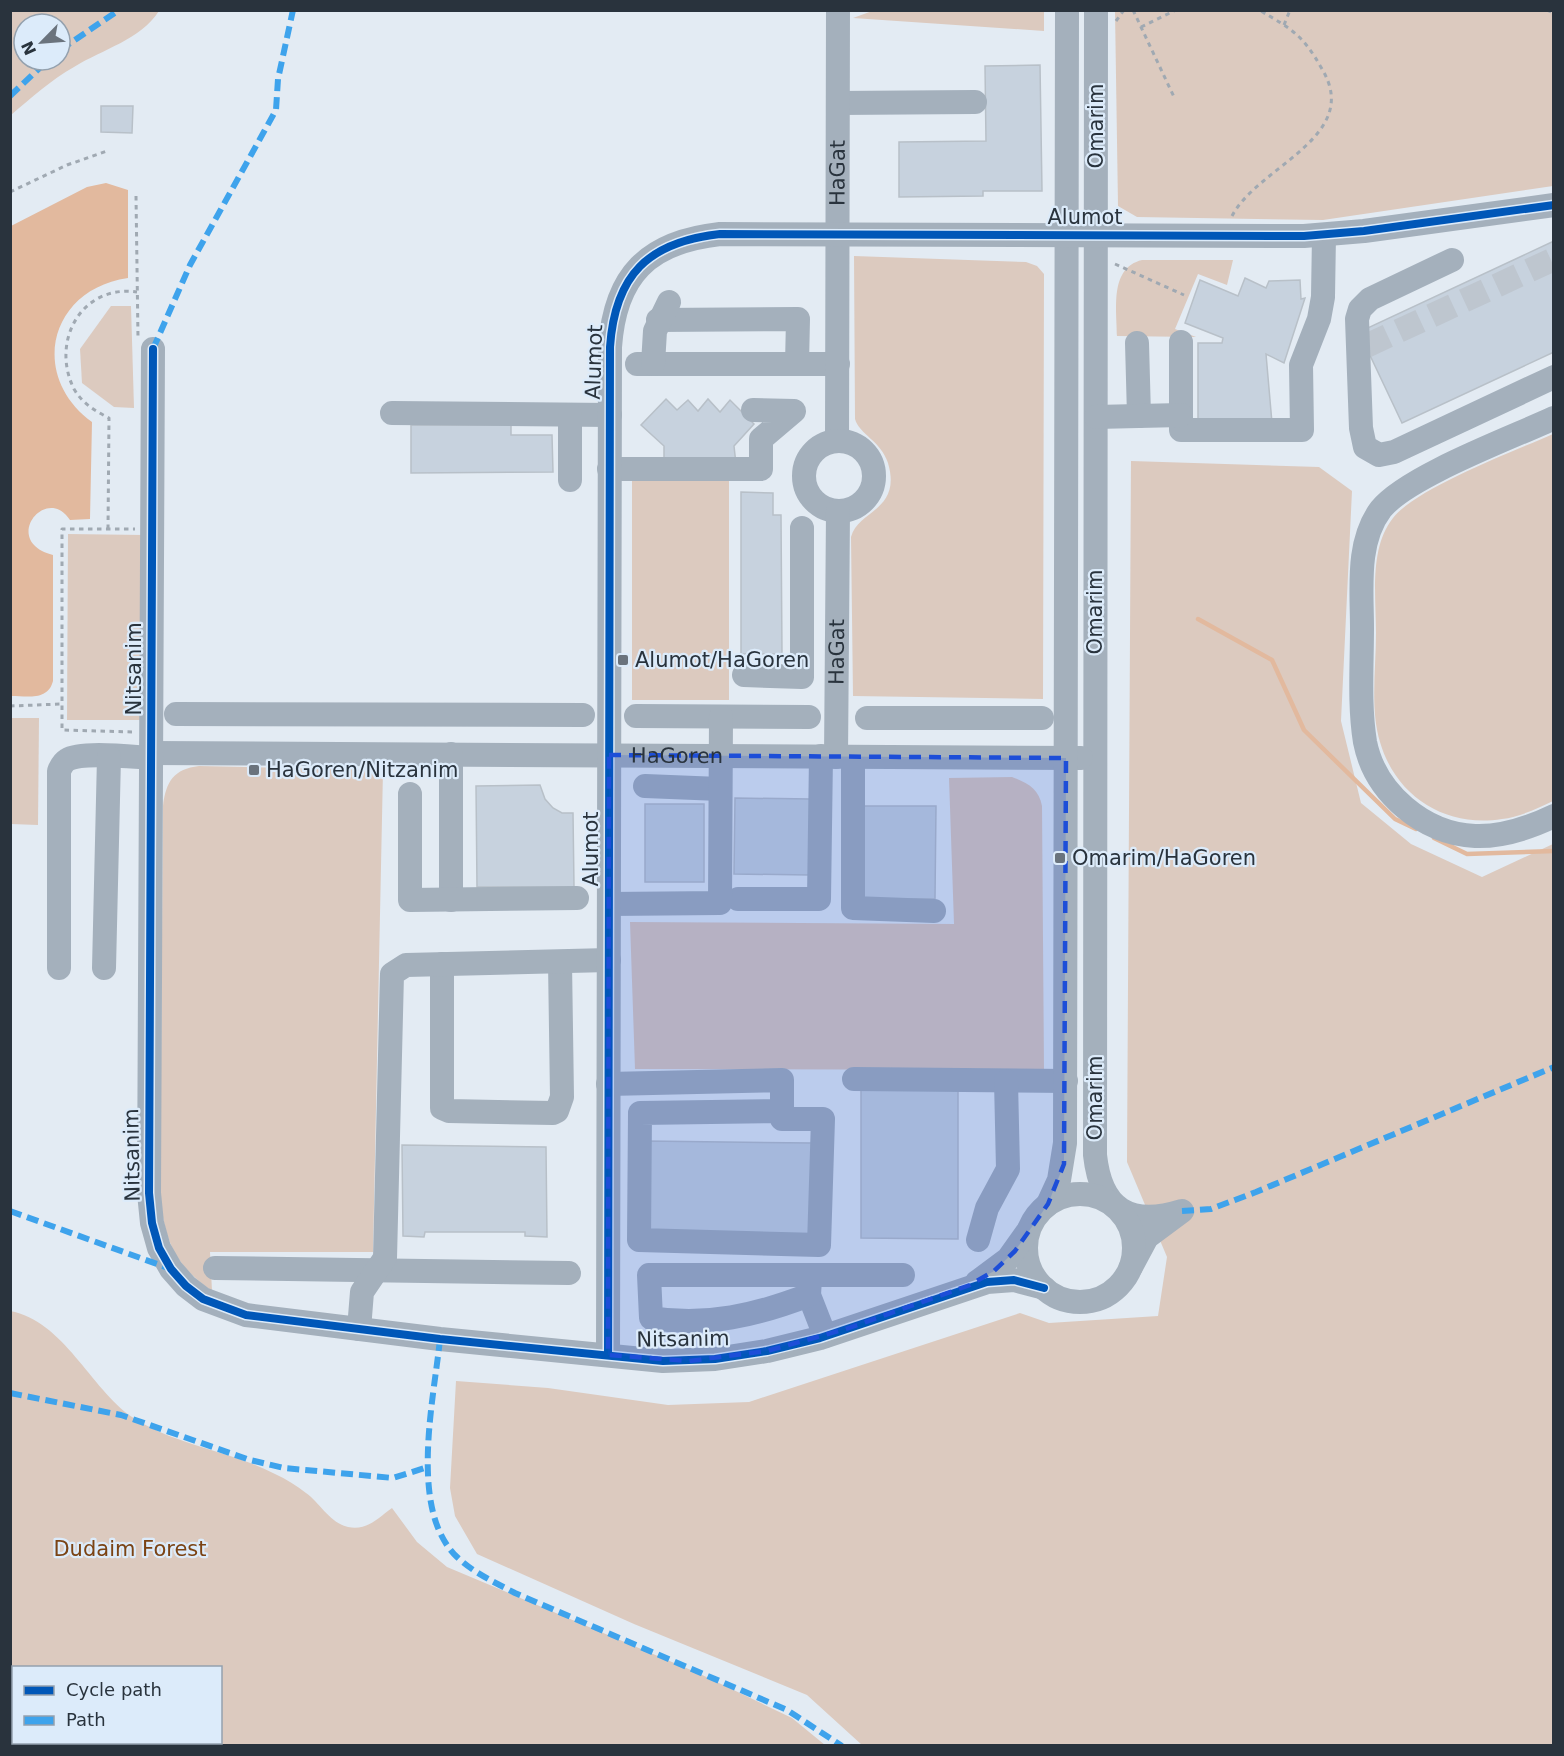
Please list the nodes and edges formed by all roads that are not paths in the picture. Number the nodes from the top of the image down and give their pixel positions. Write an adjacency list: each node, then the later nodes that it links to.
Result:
1 (838, 10): 5 (street, HaGat)
2 (1067, 10): 8 (street, Omarim)
3 (1096, 10): 10 (street, Omarim)
4 (975, 102): 5 (street)
5 (838, 103): 7 (street, HaGat)
6 (1554, 205): 9 (street, Alumot)
7 (838, 235): 8 (street, Alumot); 16 (street, HaGat); 22 (street, Alumot)
8 (1067, 235): 10 (street, Alumot); 54 (street, Omarim)
9 (1324, 235): 10 (street, Alumot); 21 (street)
10 (1096, 245): 24 (street, Omarim)
11 (1452, 260): 25 (street)
12 (1181, 342): 21 (street)
13 (1137, 343): 23 (street)
14 (153, 349): 46 (street, Nitsanim)
15 (797, 364): 15 (street); 16 (street)
16 (838, 364): 27 (street, HaGat)
17 (1554, 377): 25 (street)
18 (753, 410): 29 (street)
19 (392, 413): 20 (street)
20 (570, 415): 22 (street); 30 (street)
21 (1181, 415): 23 (street)
22 (609, 416): 29 (street, Alumot)
23 (1139, 416): 24 (street)
24 (1096, 417): 55 (street, Omarim)
25 (1466, 418): 28 (street)
26 (1554, 418): 28 (street)
27 (837, 441): 31 (street); 31 (street)
28 (1482, 451): 59 (street)
29 (609, 470): 49 (street, Alumot)
30 (570, 480)
31 (838, 511): 34 (street, HaGat)
32 (802, 528): 33 (street)
33 (802, 622): 34 (street); 35 (street)
34 (837, 622): 52 (street, HaGat)
35 (744, 675)
36 (176, 714): 37 (street)
37 (295, 714): 38 (street); 47 (street)
38 (468, 715): 39 (street); 48 (street)
39 (583, 715)
40 (636, 716): 41 (street)
41 (720, 717): 42 (street); 50 (street)
42 (809, 717)
43 (867, 718): 44 (street)
44 (952, 718): 45 (street); 53 (street)
45 (1042, 718)
46 (152, 748): 47 (street, HaGoren); 51 (street, HaGoren); 89 (street, Nitsanim)
47 (295, 754): 48 (street, HaGoren)
48 (460, 754): 49 (street, HaGoren); 62 (street)
49 (609, 755): 50 (street, HaGoren); 63 (street, Alumot)
50 (720, 756): 52 (street, HaGoren); 57 (street)
51 (109, 757): 68 (street, HaGoren); 69 (street)
52 (837, 757): 53 (street, HaGoren); 61 (street); 64 (street)
53 (952, 757): 54 (street, HaGoren)
54 (1066, 758): 55 (street, HaGoren); 72 (street, Omarim)
55 (1095, 758): 78 (street, Omarim)
56 (645, 786): 57 (street)
57 (720, 789): 63 (street)
58 (410, 794): 62 (street)
59 (1554, 816)
60 (577, 898): 62 (street)
61 (738, 899)
62 (451, 900)
63 (609, 904): 65 (street, Alumot)
64 (934, 911)
65 (609, 960): 66 (street); 74 (street, Alumot)
66 (560, 962): 67 (street); 67 (street)
67 (442, 964): 83 (street)
68 (59, 968)
69 (104, 968)
70 (854, 1079): 71 (street)
71 (1006, 1081): 72 (street); 80 (street)
72 (1066, 1081): 77 (street, Omarim)
73 (691, 1082): 74 (street); 75 (street); 76 (street)
74 (608, 1084): 91 (street, Alumot)
75 (782, 1111): 76 (street); 76 (street)
76 (691, 1112)
77 (1048, 1204): 78 (street); 79 (street)
78 (1117, 1208): 81 (street); 81 (street)
79 (1029, 1229): 87 (street, Nitsanim); 88 (street)
80 (978, 1240)
81 (1131, 1267): 88 (street)
82 (215, 1268): 83 (street)
83 (377, 1270): 84 (street); 89 (street)
84 (569, 1273)
85 (903, 1275): 86 (street)
86 (810, 1285): 86 (street); 90 (street)
87 (970, 1285): 88 (street, Nitsanim); 90 (street, Nitsanim)
88 (1044, 1288)
89 (359, 1329): 91 (street, Nitsanim)
90 (825, 1336): 91 (street, Nitsanim)
91 (608, 1355)

